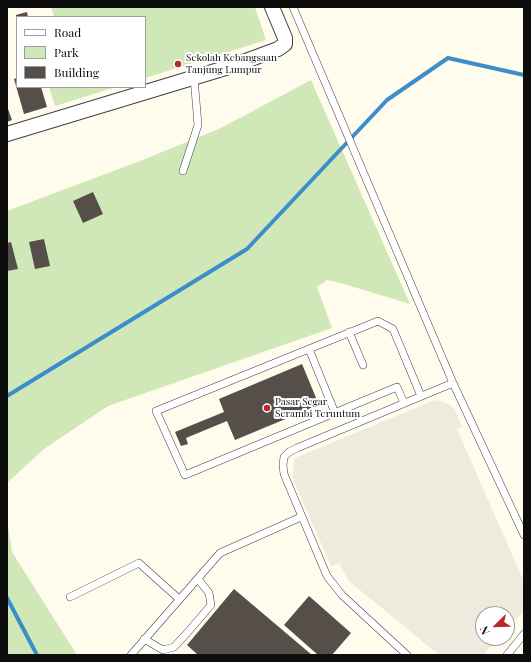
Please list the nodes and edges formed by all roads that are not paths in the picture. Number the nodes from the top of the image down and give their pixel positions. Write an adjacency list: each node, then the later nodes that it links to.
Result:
1 (272, 7): 3 (street)
2 (293, 7): 9 (lane)
3 (194, 77): 4 (street); 5 (lane)
4 (7, 134)
5 (183, 171)
6 (349, 332): 7 (lane); 8 (lane); 10 (lane)
7 (309, 349): 12 (lane); 12 (lane)
8 (363, 365)
9 (453, 383): 10 (lane); 14 (lane)
10 (421, 396): 11 (lane)
11 (404, 403): 12 (lane); 13 (lane)
12 (335, 413)
13 (301, 517): 15 (lane); 21 (lane)
14 (524, 535)
15 (198, 579): 17 (lane); 19 (lane)
16 (70, 597): 17 (lane)
17 (179, 598): 19 (lane)
18 (524, 634): 22 (lane)
19 (144, 639): 20 (lane)
20 (131, 655)
21 (408, 655)
22 (507, 655)

